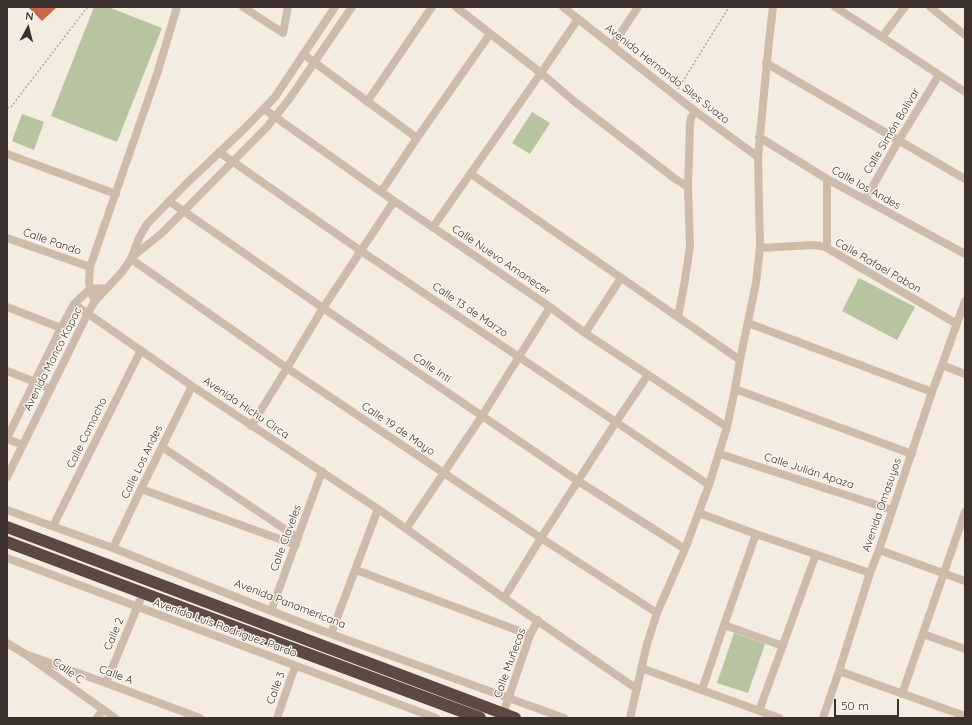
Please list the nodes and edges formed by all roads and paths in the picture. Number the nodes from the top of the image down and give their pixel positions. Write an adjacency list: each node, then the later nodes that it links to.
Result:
1 (88, 7): 29 (path)
2 (177, 7): 45 (street)
3 (243, 7): 4 (street)
4 (288, 7)
5 (335, 7): 21 (street)
6 (352, 7): 22 (street)
7 (432, 7): 28 (street)
8 (456, 7): 17 (street)
9 (563, 7): 16 (street, Avenida Hernando Siles Suazo)
10 (638, 7): 20 (street)
11 (729, 7): 27 (path)
12 (773, 7): 23 (street)
13 (835, 7): 19 (street)
14 (905, 7): 19 (street)
15 (930, 7): 18 (street)
16 (578, 19): 20 (street, Avenida Hernando Siles Suazo); 24 (street)
17 (490, 34): 24 (street); 34 (street)
18 (965, 35)
19 (882, 37): 25 (street)
20 (612, 46): 27 (street, Avenida Hernando Siles Suazo)
21 (303, 54): 22 (street); 30 (street)
22 (314, 62): 28 (street); 32 (street)
23 (766, 63): 33 (street); 35 (street)
24 (541, 73): 40 (street); 43 (street)
25 (939, 75): 26 (street); 35 (street, Calle Simón Bolívar)
26 (965, 92)
27 (674, 95): 31 (street, Avenida Hernando Siles Suazo)
28 (367, 102): 34 (street)
29 (7, 108)
30 (264, 109): 32 (street, Calle Nuevo Amanecer); 36 (street)
31 (695, 111): 38 (street, Avenida Hernando Siles Suazo); 43 (street)
32 (276, 117): 39 (street); 44 (street, Calle Nuevo Amanecer)
33 (759, 137): 38 (street); 42 (street, Calle los Andes)
34 (417, 138): 44 (street)
35 (899, 140): 41 (street); 46 (street, Calle Simón Bolívar)
36 (219, 152): 39 (street, Calle 13 de Marzo); 47 (street)
37 (7, 154): 45 (street)
38 (758, 157): 52 (street)
39 (233, 162): 49 (street); 54 (street, Calle 13 de Marzo)
40 (471, 174): 50 (street); 58 (street)
41 (965, 179)
42 (827, 180): 46 (street, Calle los Andes); 53 (street)
43 (688, 187): 68 (street)
44 (381, 192): 48 (street, Calle Nuevo Amanecer)
45 (116, 194): 57 (street)
46 (865, 200): 55 (street, Calle los Andes)
47 (169, 201): 49 (street, Calle Inti); 56 (street)
48 (394, 201): 50 (street, Calle Nuevo Amanecer); 54 (street)
49 (183, 211): 56 (street); 66 (street, Calle Inti)
50 (433, 227): 65 (street, Calle Nuevo Amanecer)
51 (7, 238): 57 (street, Calle Pando)
52 (760, 248): 53 (street, Calle Rafael Pabon); 69 (street)
53 (827, 248): 70 (street, Calle Rafael Pabon)
54 (361, 251): 66 (street); 74 (street, Calle 13 de Marzo)
55 (965, 254)
56 (131, 259): 59 (street, Avenida Manco Kapac); 77 (street, Calle 19 de Mayo)
57 (90, 267): 60 (street)
58 (621, 278): 68 (street); 72 (street)
59 (107, 288): 60 (street); 61 (street, Avenida Manco Kapac)
60 (90, 289): 61 (street); 63 (street)
61 (95, 301): 67 (street, Avenida Manco Kapac)
62 (965, 301): 70 (street, Avenida Omasuyos)
63 (74, 304): 67 (street, Avenida Hichu Circa); 71 (street)
64 (7, 307): 71 (street)
65 (550, 307): 72 (street, Calle Nuevo Amanecer); 74 (street)
66 (323, 308): 77 (street); 86 (street, Calle Inti)
67 (88, 314): 73 (street, Avenida Hichu Circa); 83 (street, Avenida Manco Kapac)
68 (678, 317): 75 (street)
69 (748, 322): 75 (street); 85 (street)
70 (957, 324): 76 (street, Avenida Omasuyos)
71 (61, 328): 81 (street)
72 (585, 333): 80 (street, Calle Nuevo Amanecer)
73 (141, 350): 82 (street, Avenida Hichu Circa); 106 (street, Calle Camacho)
74 (519, 357): 86 (street); 87 (street, Calle 13 de Marzo)
75 (740, 360): 84 (street)
76 (942, 365): 79 (street); 85 (street, Avenida Omasuyos)
77 (287, 368): 88 (street); 96 (street, Calle 19 de Mayo)
78 (7, 371): 81 (street)
79 (965, 374)
80 (648, 375): 87 (street); 89 (street, Calle Nuevo Amanecer)
81 (35, 382): 83 (street); 90 (street)
82 (192, 386): 88 (street, Avenida Hichu Circa); 92 (street, Calle Los Andes)
83 (50, 389): 91 (street, Avenida Manco Kapac)
84 (735, 389): 89 (street); 94 (street)
85 (932, 392): 94 (street, Avenida Omasuyos)
86 (482, 416): 96 (street); 98 (street, Calle Inti)
87 (616, 422): 98 (street); 99 (street, Calle 13 de Marzo)
88 (251, 426): 95 (street, Avenida Hichu Circa)
89 (727, 427): 93 (street)
90 (7, 439): 91 (street)
91 (23, 445): 97 (street, Avenida Manco Kapac)
92 (162, 447): 100 (street, Calle Los Andes); 111 (street)
93 (720, 454): 99 (street); 103 (street, Calle Julián Apaza)
94 (912, 454): 103 (street, Avenida Omasuyos)
95 (322, 472): 101 (street, Avenida Hichu Circa); 111 (street, Calle Claveles)
96 (444, 473): 108 (street); 110 (street, Calle 19 de Mayo)
97 (7, 477)
98 (578, 481): 110 (street); 114 (street, Calle Inti)
99 (709, 485): 105 (street)
100 (141, 489): 111 (street); 113 (street, Calle Los Andes)
101 (378, 509): 108 (street, Avenida Hichu Circa); 118 (street)
102 (7, 510): 106 (street, Avenida Panamericana)
103 (892, 510): 115 (street, Avenida Omasuyos)
104 (965, 512): 120 (street)
105 (699, 513): 109 (street); 114 (street)
106 (53, 526): 113 (street, Avenida Panamericana)
107 (7, 527): 146 (highway)
108 (406, 529): 123 (street, Avenida Hichu Circa)
109 (756, 534): 116 (street); 128 (street)
110 (541, 538): 123 (street); 126 (street, Calle 19 de Mayo)
111 (297, 541): 125 (street, Calle Claveles)
112 (7, 542): 122 (highway)
113 (113, 548): 125 (street, Avenida Panamericana)
114 (685, 550): 126 (street)
115 (879, 550): 119 (street, Avenida Omasuyos); 120 (street)
116 (816, 554): 119 (street); 133 (street)
117 (7, 558): 124 (street, Avenida Luis Rodriguez Pardo)
118 (356, 570): 129 (street); 131 (street)
119 (870, 572): 138 (street, Avenida Omasuyos)
120 (944, 573): 121 (street); 130 (street)
121 (965, 581)
122 (143, 593): 124 (street, Calle 2); 153 (highway)
123 (504, 598): 127 (street, Avenida Hichu Circa)
124 (137, 606): 136 (street, Avenida Luis Rodriguez Pardo); 139 (street, Calle 2)
125 (271, 611): 129 (street, Avenida Panamericana)
126 (657, 613): 137 (street)
127 (538, 620): 131 (street, Calle Muñecas); 140 (street, Avenida Hichu Circa)
128 (724, 625): 133 (street); 141 (street)
129 (331, 634): 143 (street, Avenida Panamericana)
130 (923, 634): 134 (street); 142 (street)
131 (530, 635): 143 (street, Calle Muñecas)
132 (7, 643): 135 (street, Calle C)
133 (783, 646): 145 (street)
134 (965, 649)
135 (25, 654): 139 (street, Calle A); 144 (street, Calle C)
136 (296, 666): 151 (street, Calle 3); 152 (street, Avenida Luis Rodriguez Pardo)
137 (641, 668): 140 (street); 141 (street)
138 (840, 671): 142 (street); 158 (street, Avenida Omasuyos)
139 (106, 682): 150 (street, Calle A)
140 (637, 689): 156 (street)
141 (702, 690): 145 (street)
142 (902, 694): 147 (street)
143 (509, 698): 146 (street, Calle Muñecas); 155 (street, Avenida Panamericana)
144 (103, 710): 148 (street); 149 (street, Calle C)
145 (760, 711): 157 (street)
146 (504, 714): 154 (highway)
147 (965, 716)
148 (98, 718)
149 (115, 718)
150 (200, 718)
151 (277, 718)
152 (436, 718)
153 (480, 718)
154 (515, 718)
155 (564, 718)
156 (630, 718)
157 (779, 718)
158 (823, 718)

